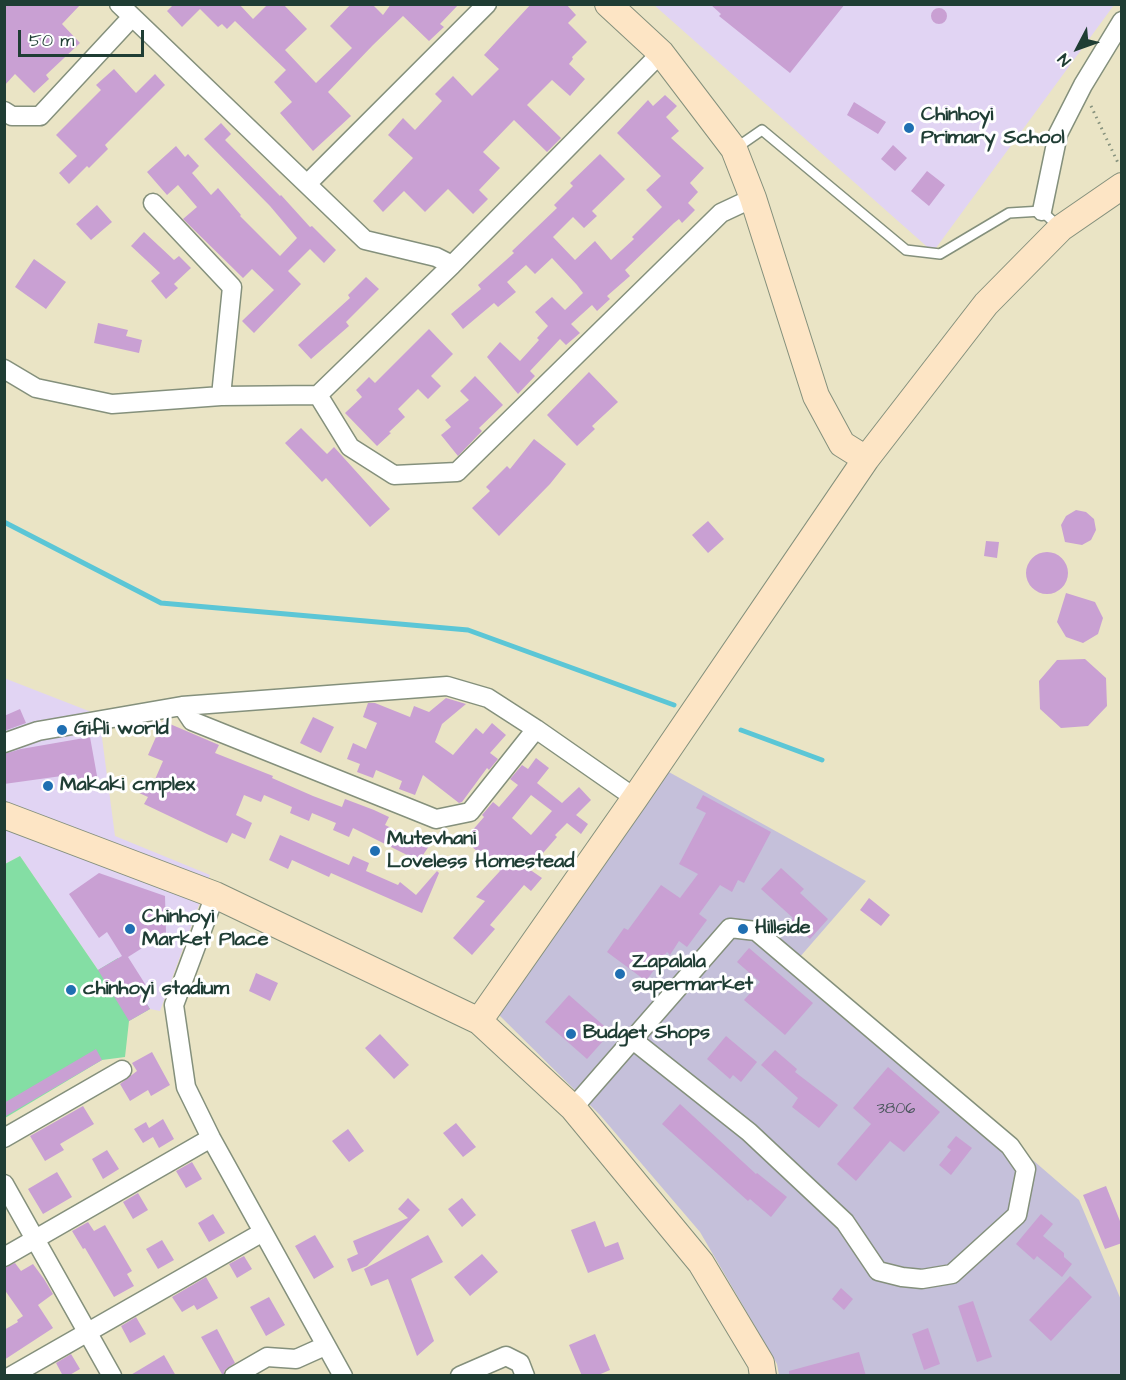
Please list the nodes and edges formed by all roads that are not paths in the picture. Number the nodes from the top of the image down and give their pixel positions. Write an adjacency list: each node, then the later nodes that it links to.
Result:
1 (119, 4): 4 (street)
2 (487, 4): 9 (street)
3 (608, 4): 6 (street)
4 (132, 17): 7 (street); 9 (street)
5 (1122, 21): 13 (street)
6 (661, 53): 8 (street); 15 (street)
7 (4, 111)
8 (734, 149): 11 (street); 13 (lane)
9 (307, 184): 15 (street)
10 (1122, 186): 14 (street)
11 (753, 198): 18 (street); 19 (street)
12 (153, 203): 17 (street)
13 (1042, 211): 14 (lane)
14 (1061, 228): 19 (street)
15 (452, 265): 18 (street)
16 (4, 369): 17 (street)
17 (221, 396): 18 (street)
18 (318, 396)
19 (866, 459): 23 (street)
20 (182, 706): 21 (street); 21 (street); 22 (street)
21 (536, 729): 23 (street)
22 (4, 743)
23 (634, 798): 26 (street)
24 (4, 815): 25 (street)
25 (215, 895): 26 (street); 31 (street)
26 (479, 1021): 29 (street)
27 (633, 1040): 27 (street); 29 (street)
28 (122, 1070): 30 (street)
29 (573, 1108): 44 (street)
30 (4, 1138)
31 (211, 1138): 33 (street); 34 (street)
32 (4, 1184): 34 (street)
33 (263, 1232): 36 (street); 37 (street)
34 (35, 1241): 35 (street); 36 (street)
35 (4, 1257)
36 (88, 1332): 38 (street); 39 (street)
37 (325, 1346): 40 (street); 41 (street)
38 (11, 1376)
39 (112, 1376)
40 (234, 1376)
41 (343, 1376)
42 (460, 1376): 43 (street)
43 (525, 1376)
44 (763, 1376)

